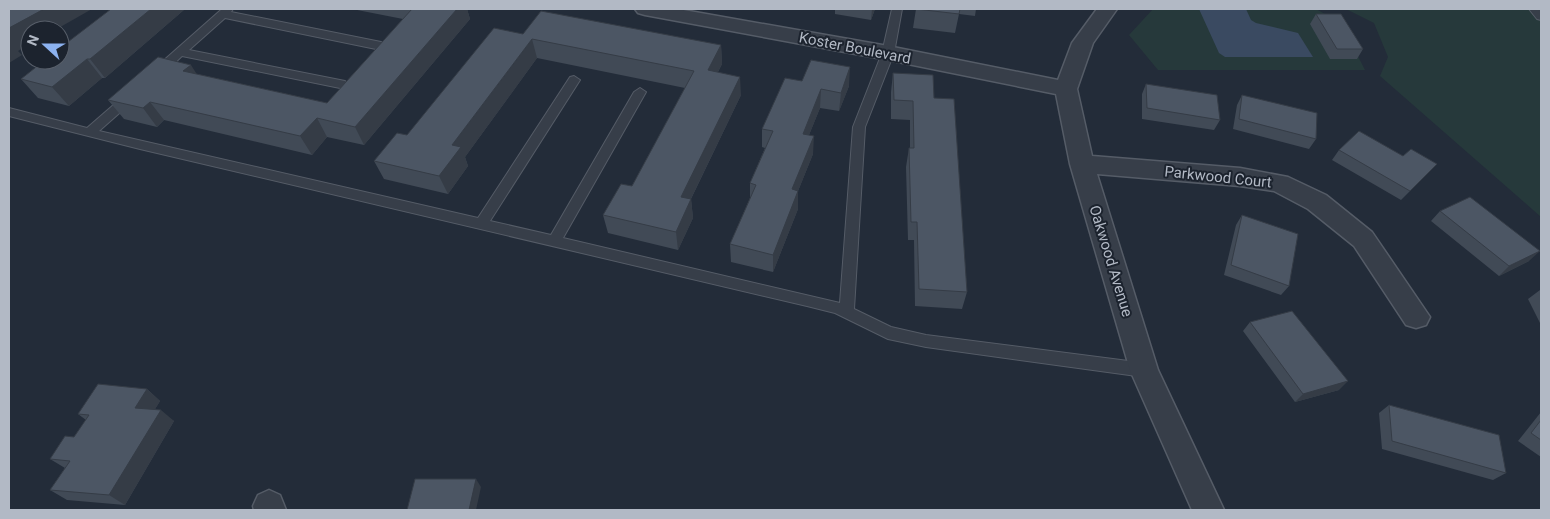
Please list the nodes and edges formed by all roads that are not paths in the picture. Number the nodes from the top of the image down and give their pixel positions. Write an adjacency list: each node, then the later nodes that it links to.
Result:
1 (645, 9): 9 (street, Koster Boulevard)
2 (897, 9): 9 (lane)
3 (1107, 9): 14 (street)
4 (1534, 9): 6 (lane)
5 (225, 11): 7 (lane); 8 (lane)
6 (1541, 17)
7 (380, 46)
8 (180, 52): 10 (lane); 12 (lane)
9 (888, 54): 14 (street, Koster Boulevard); 21 (lane)
10 (152, 76)
11 (574, 80): 19 (lane)
12 (345, 85)
13 (138, 89): 17 (lane)
14 (1066, 89): 18 (street, Oakwood Avenue)
15 (640, 92): 20 (lane)
16 (9, 112): 17 (lane)
17 (90, 132): 19 (lane)
18 (1082, 164): 22 (street, Parkwood Court); 23 (street, Oakwood Avenue)
19 (480, 224): 20 (lane)
20 (555, 241): 21 (lane)
21 (846, 312): 23 (lane)
22 (1416, 317)
23 (1144, 370): 24 (street, Oakwood Avenue)
24 (1208, 510)

